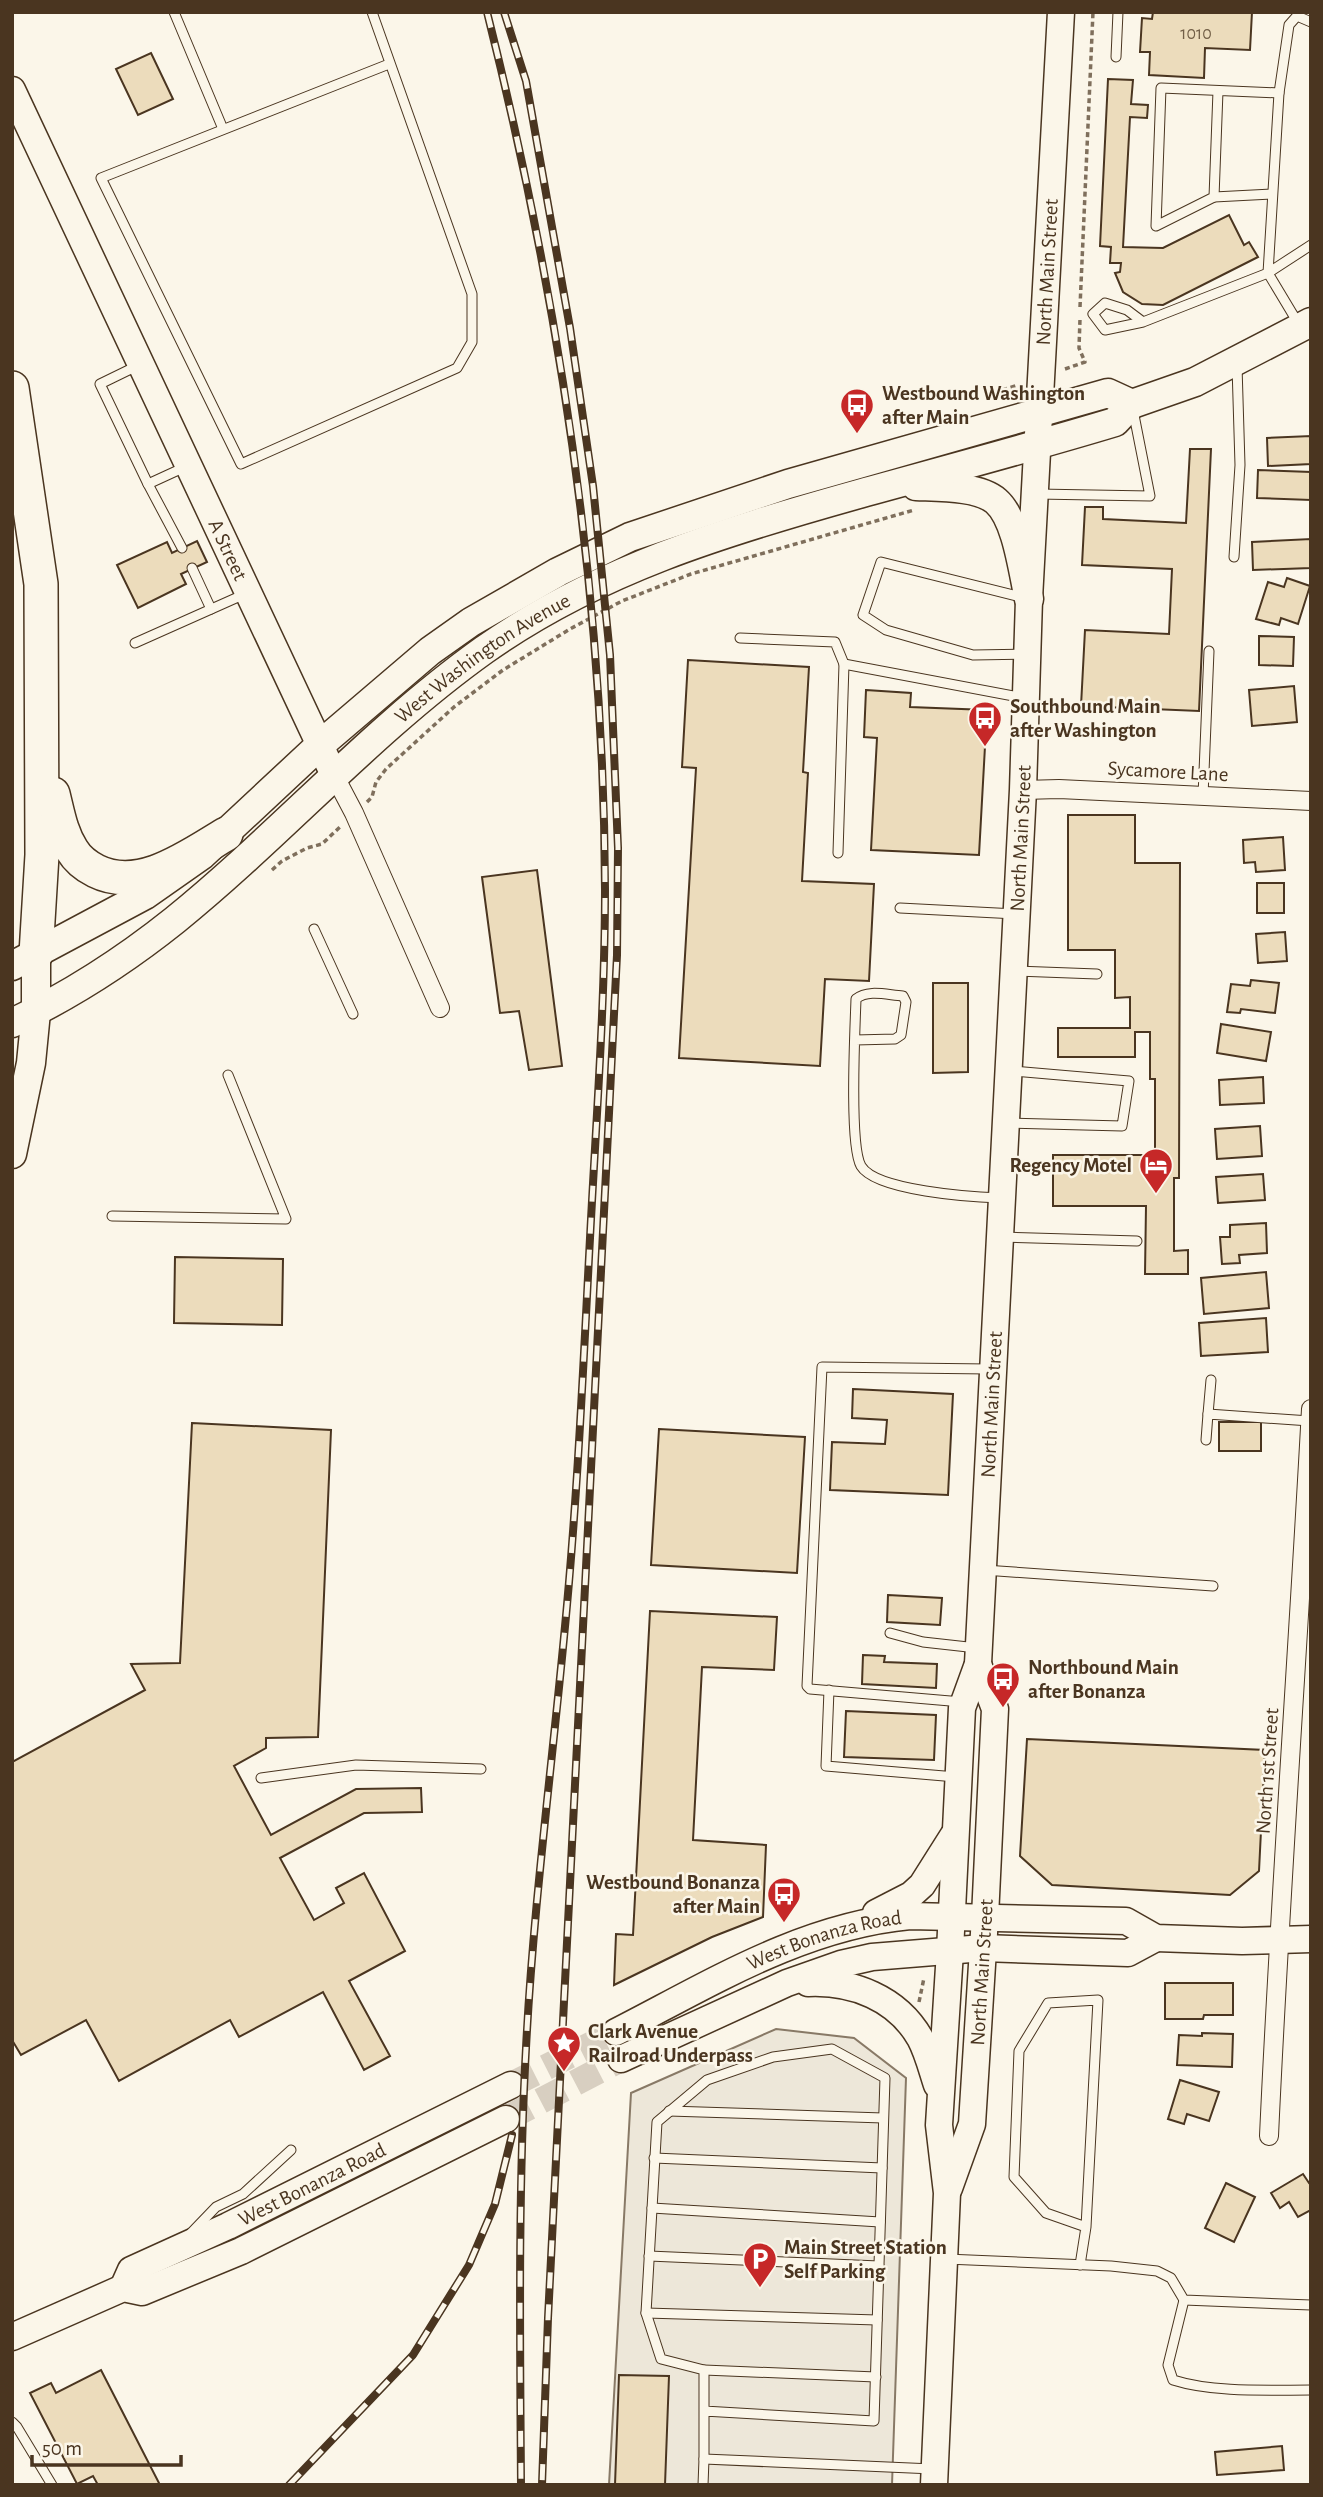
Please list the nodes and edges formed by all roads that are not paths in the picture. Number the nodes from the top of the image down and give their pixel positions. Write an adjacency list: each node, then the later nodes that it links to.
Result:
1 (174, 12): 11 (lane)
2 (372, 12): 7 (lane)
3 (1060, 12): 22 (main road, North Main Street)
4 (1118, 12): 6 (lane)
5 (1311, 22): 10 (lane)
6 (1116, 57)
7 (389, 64): 11 (lane); 11 (lane)
8 (12, 90): 19 (main road, A Street)
9 (1218, 91): 10 (lane); 13 (lane); 13 (lane)
10 (1279, 93): 12 (lane)
11 (223, 129)
12 (1272, 194): 13 (lane); 15 (lane)
13 (1214, 197)
14 (1311, 245): 15 (lane)
15 (1268, 273): 16 (lane); 17 (lane)
16 (1143, 322): 16 (lane)
17 (1306, 325): 18 (main road, West Washington Avenue)
18 (1237, 360): 21 (main road, West Washington Avenue); 29 (lane)
19 (142, 363): 24 (main road, A Street); 25 (lane)
20 (12, 388): 41 (highway)
21 (1132, 404): 22 (main road, West Washington Avenue); 23 (main road, West Washington Avenue); 27 (lane)
22 (1039, 412): 23 (main road, North Main Street); 40 (main road, West Washington Avenue)
23 (1038, 445): 26 (main road, West Washington Avenue); 27 (main road, North Main Street)
24 (190, 465): 25 (lane); 31 (main road, A Street)
25 (148, 484): 28 (lane)
26 (892, 485): 32 (main road); 42 (main road, West Washington Avenue)
27 (1035, 494): 32 (main road, North Main Street)
28 (182, 548)
29 (1234, 557)
30 (192, 568): 33 (lane)
31 (250, 592): 33 (lane); 40 (main road, A Street)
32 (1029, 599): 37 (main road, North Main Street); 37 (lane)
33 (211, 609): 35 (lane)
34 (740, 638): 38 (lane)
35 (135, 643)
36 (1209, 650): 44 (lane)
37 (1027, 654): 39 (main road, North Main Street)
38 (844, 664): 39 (lane); 47 (lane)
39 (1026, 699): 43 (main road, North Main Street)
40 (321, 744): 42 (main road, A Street); 46 (main road, West Washington Avenue)
41 (41, 747): 46 (highway); 51 (highway)
42 (334, 775): 54 (street, A Street); 56 (main road, West Washington Avenue)
43 (1024, 790): 44 (street, Sycamore Lane); 49 (main road, North Main Street)
44 (1203, 796): 45 (street, Sycamore Lane)
45 (1311, 802)
46 (226, 834): 51 (main road, West Washington Avenue)
47 (838, 853)
48 (900, 908): 49 (lane)
49 (1017, 914): 52 (main road, North Main Street)
50 (314, 929): 55 (lane)
51 (24, 960): 56 (main road)
52 (1014, 970): 53 (lane); 58 (main road, North Main Street)
53 (1097, 974)
54 (440, 1008)
55 (354, 1014)
56 (24, 1018): 61 (main road)
57 (855, 1040): 57 (lane); 62 (lane)
58 (1009, 1071): 60 (main road, North Main Street); 60 (lane)
59 (228, 1075): 63 (lane)
60 (1006, 1123): 62 (main road, North Main Street)
61 (12, 1154)
62 (1002, 1198): 64 (main road, North Main Street)
63 (111, 1216)
64 (1000, 1237): 65 (lane); 66 (main road, North Main Street)
65 (1137, 1241)
66 (993, 1369): 72 (main road, North Main Street); 77 (lane)
67 (1211, 1380): 69 (lane)
68 (1311, 1409): 70 (street, North 1st Street)
69 (1208, 1414): 70 (lane); 71 (lane)
70 (1310, 1421): 74 (street, North 1st Street)
71 (1206, 1440)
72 (983, 1570): 73 (lane); 76 (main road, North Main Street)
73 (1213, 1586)
74 (1306, 1615): 87 (street, North 1st Street)
75 (890, 1633): 76 (lane)
76 (978, 1656): 78 (main road, North Main Street); 83 (main road, North Main Street)
77 (829, 1690): 78 (lane); 80 (lane)
78 (964, 1702): 80 (main road, North Main Street)
79 (481, 1769): 81 (lane)
80 (958, 1777): 82 (main road, North Main Street)
81 (261, 1778)
82 (955, 1832): 83 (main road, North Main Street); 84 (main road)
83 (968, 1917): 84 (main road, West Bonanza Road); 85 (main road, West Bonanza Road); 88 (main road, North Main Street)
84 (856, 1924): 90 (main road, West Bonanza Road)
85 (1156, 1938): 87 (main road); 88 (main road, West Bonanza Road)
86 (1311, 1939): 87 (main road)
87 (1278, 1940): 97 (street, North 1st Street)
88 (967, 1950): 89 (main road, West Bonanza Road); 93 (main road, North Main Street); 101 (main road, North Main Street)
89 (787, 1983): 91 (main road, West Bonanza Road); 93 (main road)
90 (615, 2032)
91 (621, 2059)
92 (511, 2085): 105 (main road, West Bonanza Road)
93 (940, 2093): 101 (main road, North Main Street)
94 (669, 2112): 95 (lane); 95 (lane); 99 (lane)
95 (883, 2118): 100 (lane)
96 (506, 2119): 110 (main road, West Bonanza Road)
97 (1269, 2136)
98 (291, 2150): 105 (lane)
99 (654, 2158): 100 (lane); 102 (lane)
100 (882, 2168): 103 (lane)
101 (947, 2193): 107 (main road, North Main Street)
102 (652, 2208): 103 (lane); 106 (lane)
103 (880, 2221): 109 (lane)
104 (1086, 2227): 104 (lane); 108 (lane)
105 (176, 2250): 110 (main road, West Bonanza Road)
106 (649, 2256): 109 (lane); 113 (lane)
107 (944, 2259): 108 (lane); 122 (main road, North Main Street)
108 (1080, 2264): 111 (lane)
109 (879, 2266): 114 (lane)
110 (123, 2288): 115 (main road, West Bonanza Road)
111 (1184, 2300): 112 (lane); 118 (lane)
112 (1311, 2305)
113 (646, 2313): 114 (lane); 116 (lane)
114 (877, 2320): 117 (lane)
115 (12, 2337)
116 (704, 2370): 117 (lane); 119 (lane)
117 (876, 2377): 119 (lane)
118 (1311, 2390)
119 (704, 2411): 121 (lane)
120 (12, 2422): 123 (lane)
121 (704, 2459): 122 (lane); 124 (lane)
122 (934, 2477)
123 (52, 2485)
124 (703, 2485)

